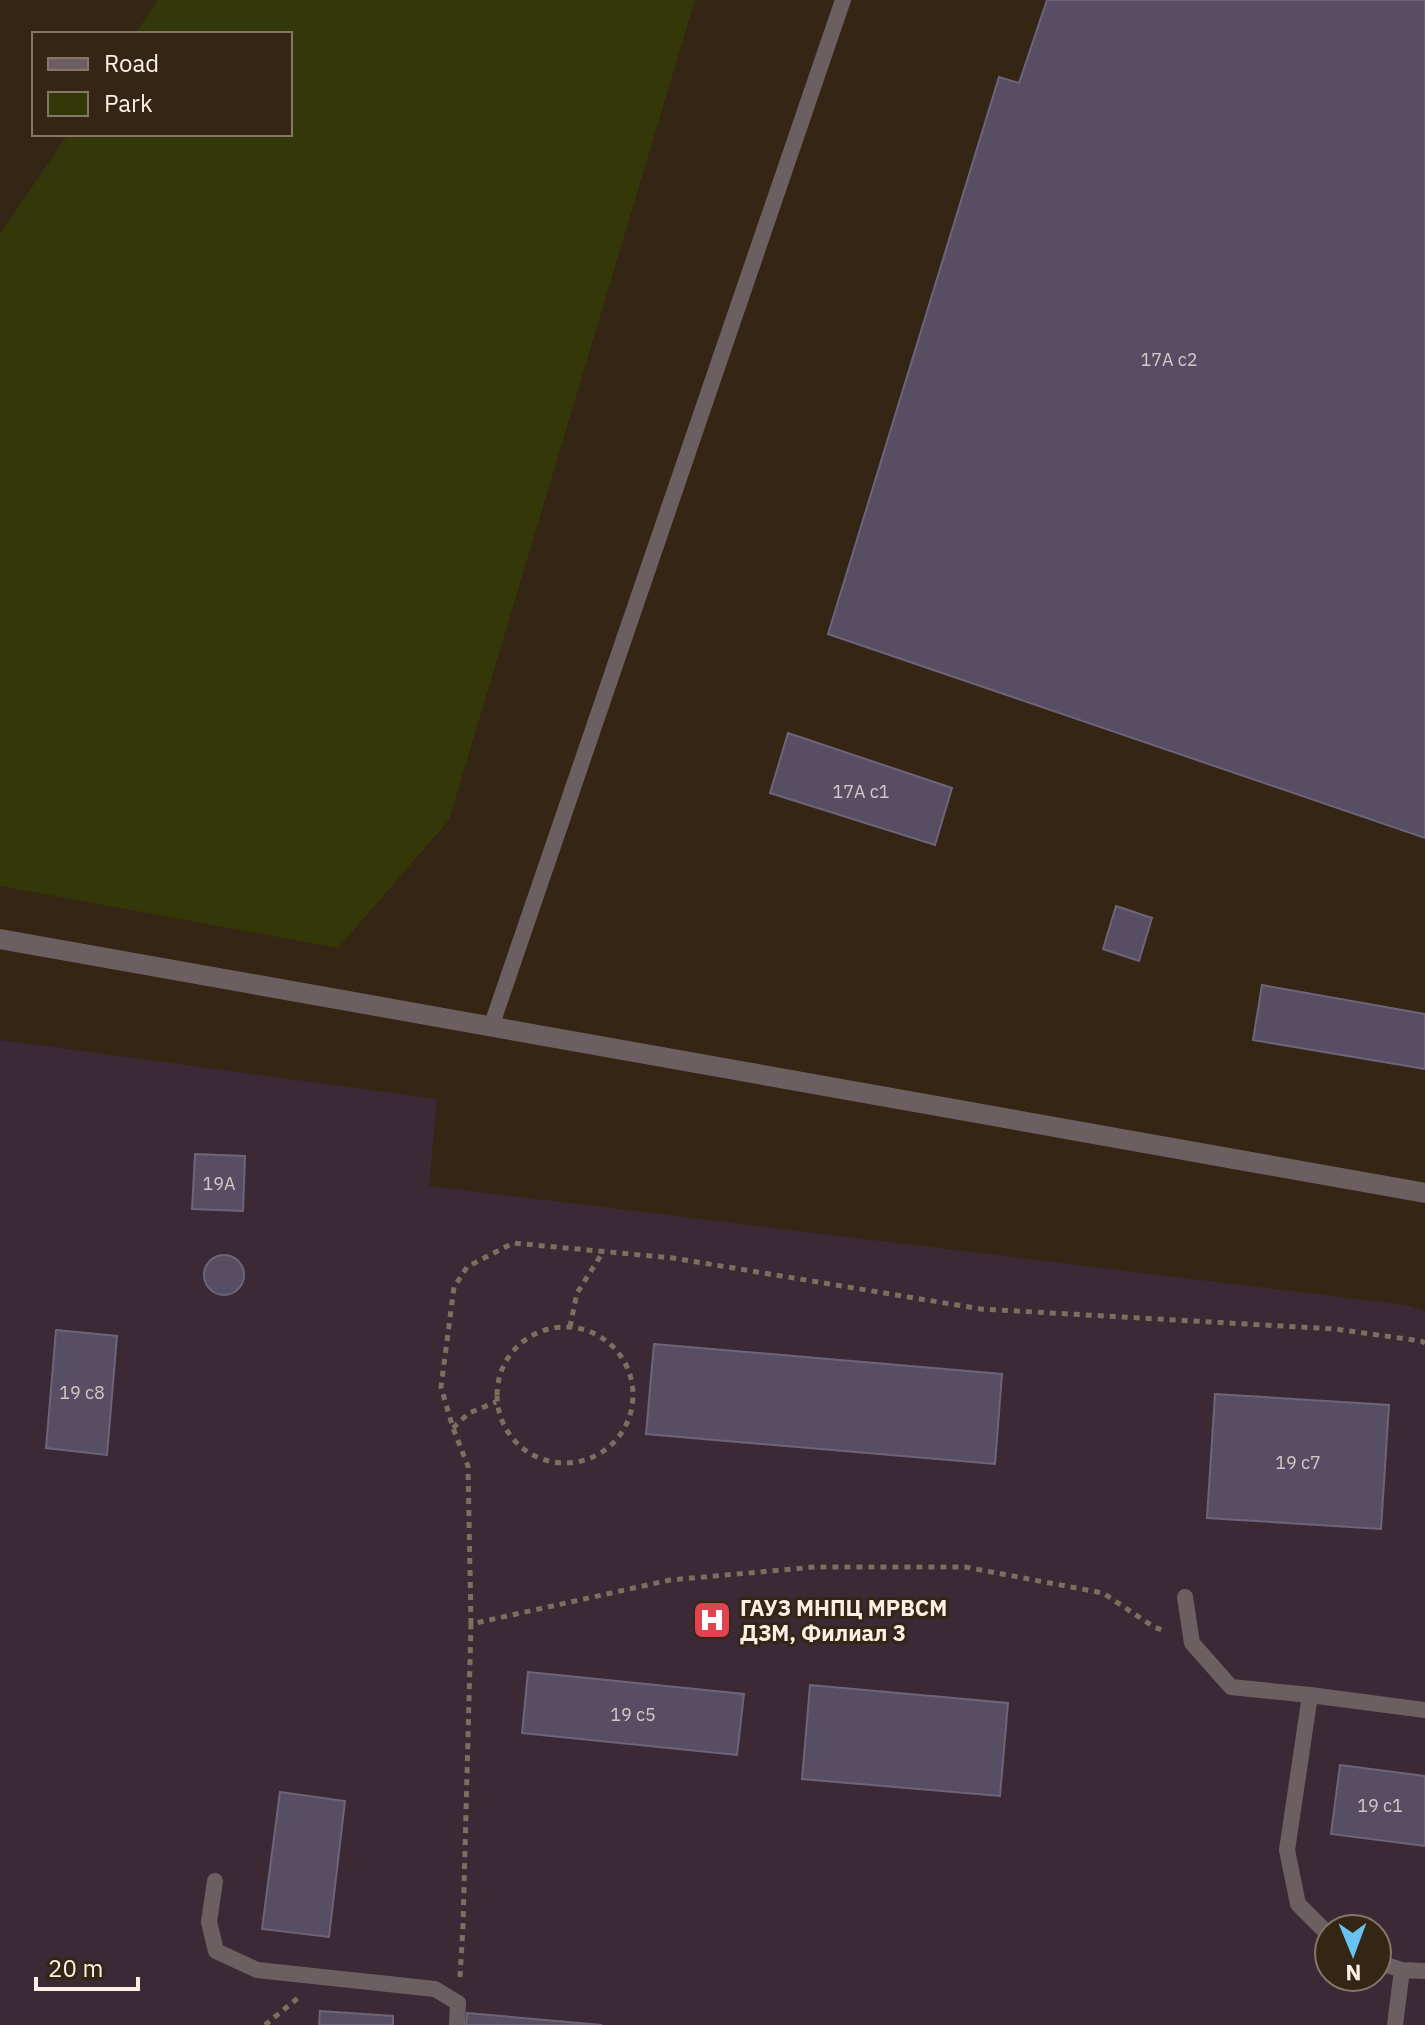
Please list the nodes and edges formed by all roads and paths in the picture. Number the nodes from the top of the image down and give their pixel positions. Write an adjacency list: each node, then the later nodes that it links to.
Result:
1 (843, 0): 3 (lane)
2 (0, 939): 3 (street)
3 (491, 1027): 4 (street)
4 (1425, 1193)
5 (604, 1252): 6 (path); 7 (path); 9 (path)
6 (570, 1327): 8 (path); 8 (path)
7 (1425, 1343)
8 (496, 1402): 9 (path)
9 (453, 1428): 11 (path)
10 (1185, 1597): 12 (lane)
11 (471, 1624): 12 (path); 20 (path)
12 (1192, 1643): 13 (lane)
13 (1310, 1695): 14 (lane); 16 (lane)
14 (1425, 1710)
15 (215, 1881): 20 (lane)
16 (1313, 1919)
17 (1393, 1967): 18 (lane)
18 (1402, 1970): 19 (lane); 22 (lane)
19 (1425, 1971)
20 (458, 2003): 21 (lane)
21 (457, 2025)
22 (1395, 2025)

